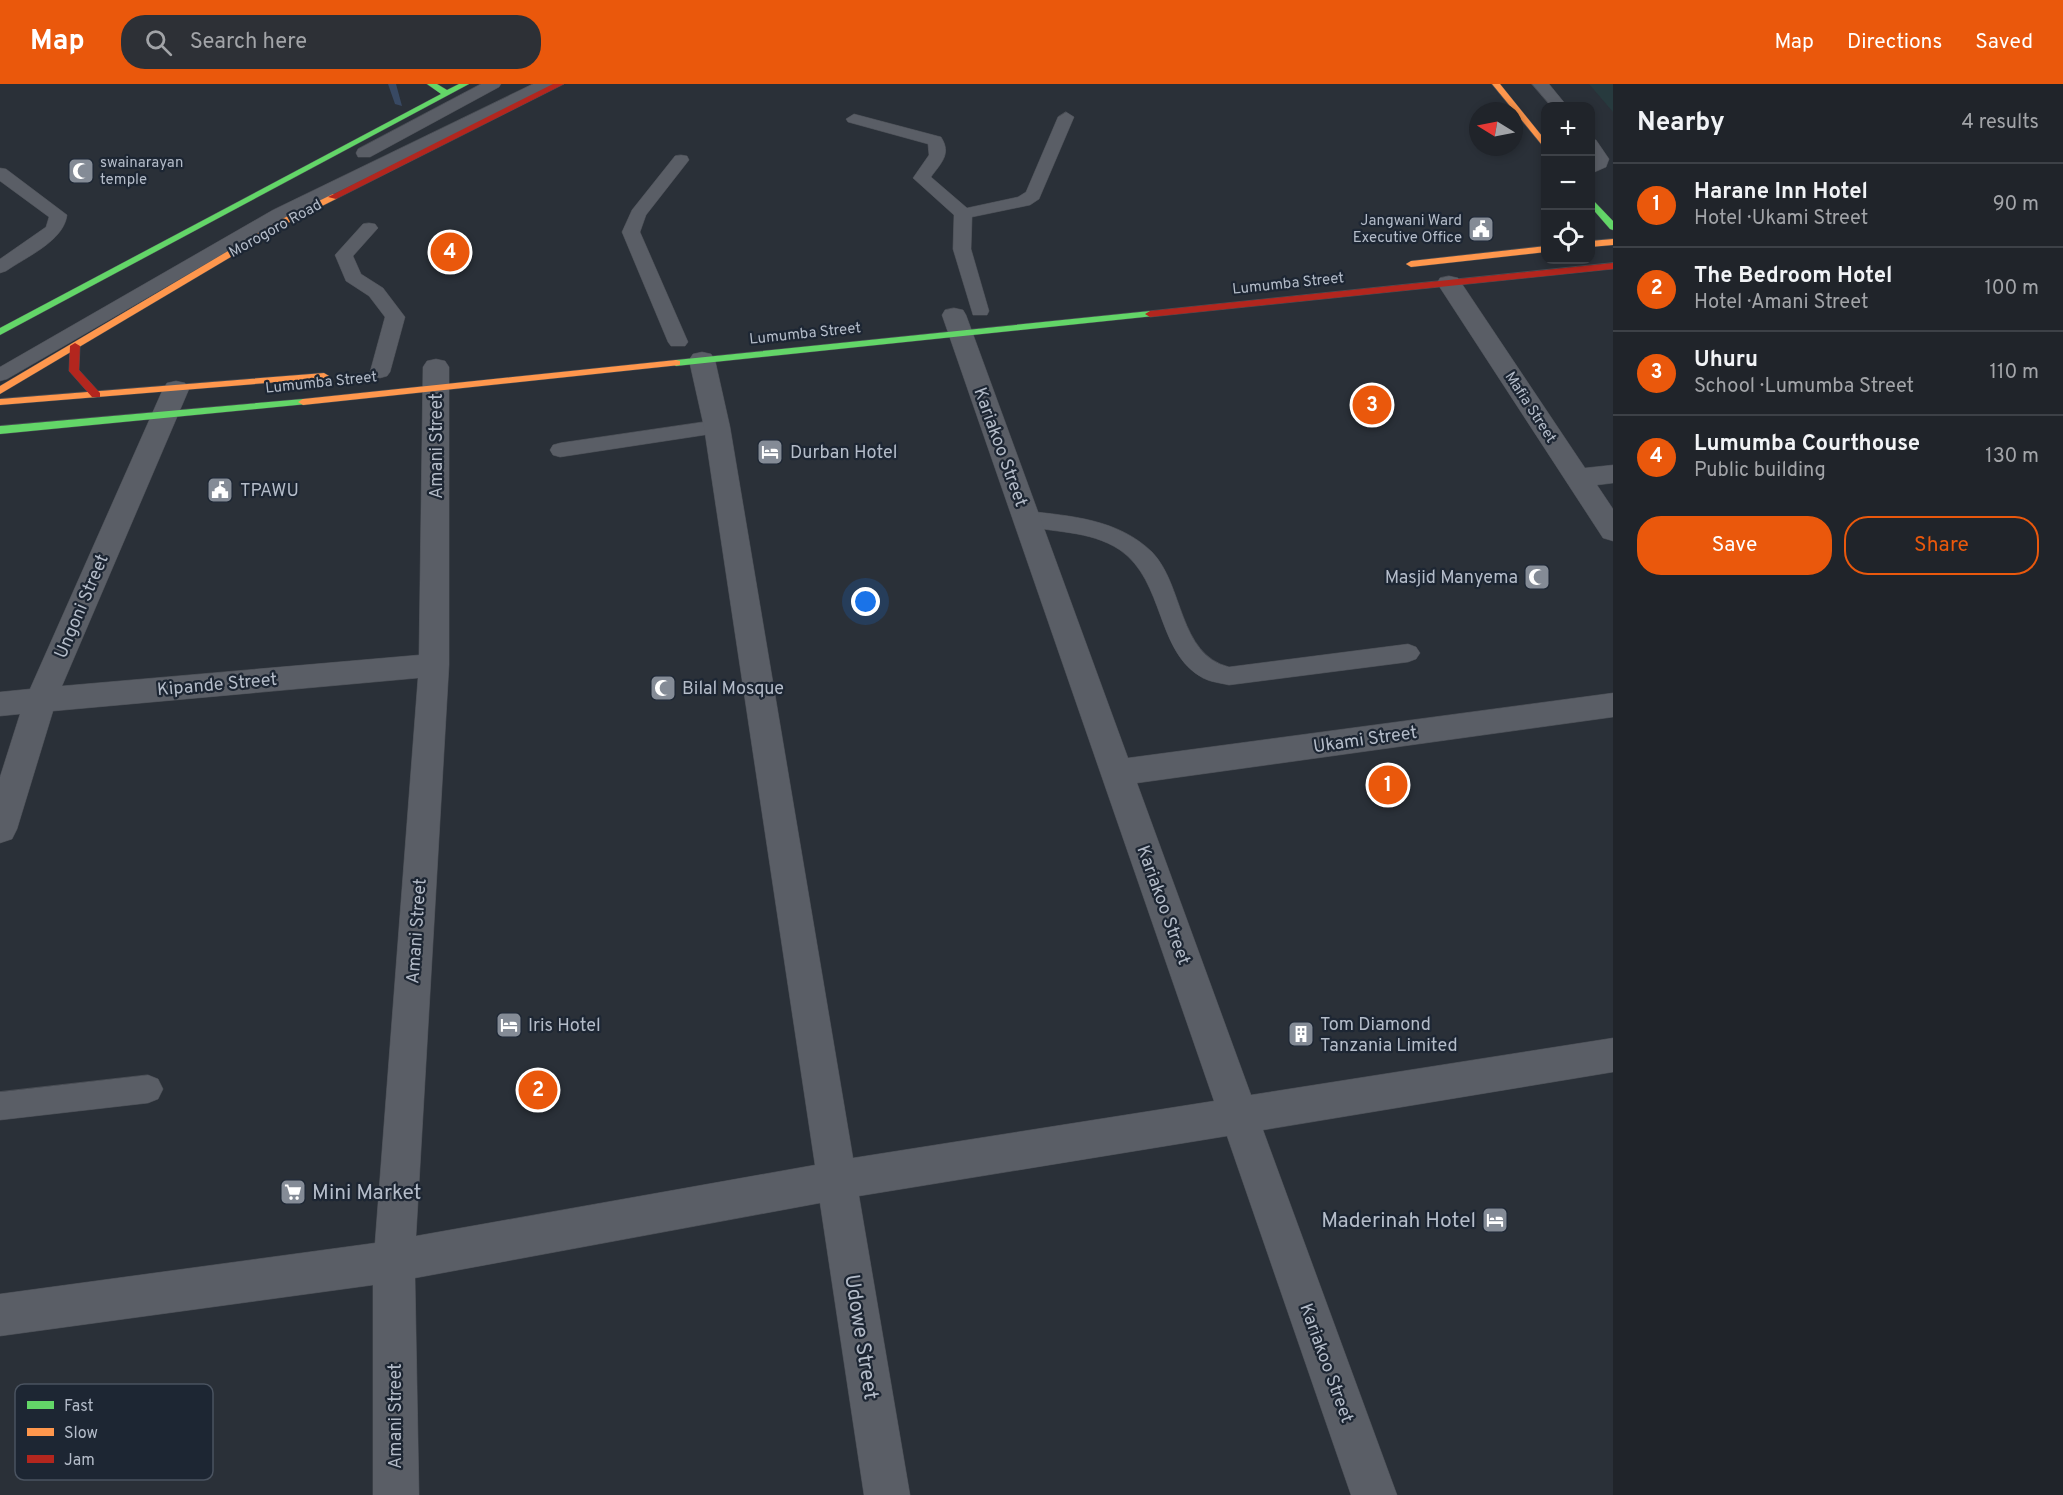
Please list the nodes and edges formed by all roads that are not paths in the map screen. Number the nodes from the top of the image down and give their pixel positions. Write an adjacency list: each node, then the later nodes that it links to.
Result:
1 (431, 84): 8 (main road)
2 (465, 84): 8 (main road)
3 (493, 84): 32 (lane, Morogoro Road)
4 (546, 84): 35 (lane, Morogoro Road)
5 (560, 84): 30 (main road, Morogoro Road)
6 (1496, 84): 12 (main road)
7 (1540, 84): 9 (lane)
8 (447, 94): 29 (main road)
9 (1556, 102)
10 (1066, 117): 18 (lane)
11 (854, 119): 18 (lane)
12 (1541, 142)
13 (1595, 151): 15 (lane)
14 (681, 160): 31 (lane)
15 (1595, 166)
16 (0, 173): 26 (lane)
17 (1595, 206): 19 (main road)
18 (963, 214): 28 (lane)
19 (1613, 226)
20 (369, 228): 33 (lane)
21 (1613, 242): 22 (main road)
22 (1595, 244)
23 (1541, 249): 24 (main road)
24 (1392, 266)
25 (1613, 266): 27 (main road, Lumumba Street)
26 (0, 267)
27 (1449, 283): 28 (main road, Lumumba Street); 46 (street, Mafia Street)
28 (966, 317): 31 (main road, Lumumba Street); 47 (street, Kariakoo Street)
29 (1, 330)
30 (75, 346): 38 (main road, Morogoro Road); 39 (main road)
31 (684, 347): 34 (main road, Lumumba Street); 42 (street, Udowe Street)
32 (0, 357)
33 (380, 372)
34 (436, 372): 41 (main road, Lumumba Street); 50 (street, Amani Street)
35 (0, 375)
36 (334, 375): 37 (main road, Lumumba Street)
37 (176, 389): 39 (main road, Lumumba Street); 41 (street, Ungoni Street)
38 (0, 391)
39 (96, 395): 40 (main road, Lumumba Street)
40 (0, 402)
41 (163, 416): 43 (main road, Lumumba Street); 51 (street, Ungoni Street)
42 (717, 427): 44 (lane); 60 (street, Udowe Street)
43 (0, 430)
44 (560, 450)
45 (1613, 474): 46 (street)
46 (1578, 478): 48 (street, Mafia Street)
47 (1027, 519): 49 (lane); 54 (street, Kariakoo Street)
48 (1613, 531)
49 (1408, 653)
50 (434, 665): 51 (street, Kipande Street); 61 (street, Amani Street)
51 (41, 699): 52 (street, Kipande Street); 55 (street, Ungoni Street)
52 (0, 704)
53 (1613, 705): 54 (street, Ukami Street)
54 (1117, 773): 59 (street, Kariakoo Street)
55 (0, 829)
56 (1613, 1055): 59 (street)
57 (148, 1089): 58 (lane)
58 (0, 1106)
59 (1238, 1115): 60 (street); 65 (street, Kariakoo Street)
60 (837, 1180): 61 (street); 64 (street, Udowe Street)
61 (394, 1261): 62 (street); 63 (street, Amani Street)
62 (0, 1315)
63 (396, 1495)
64 (887, 1495)
65 (1374, 1495)

